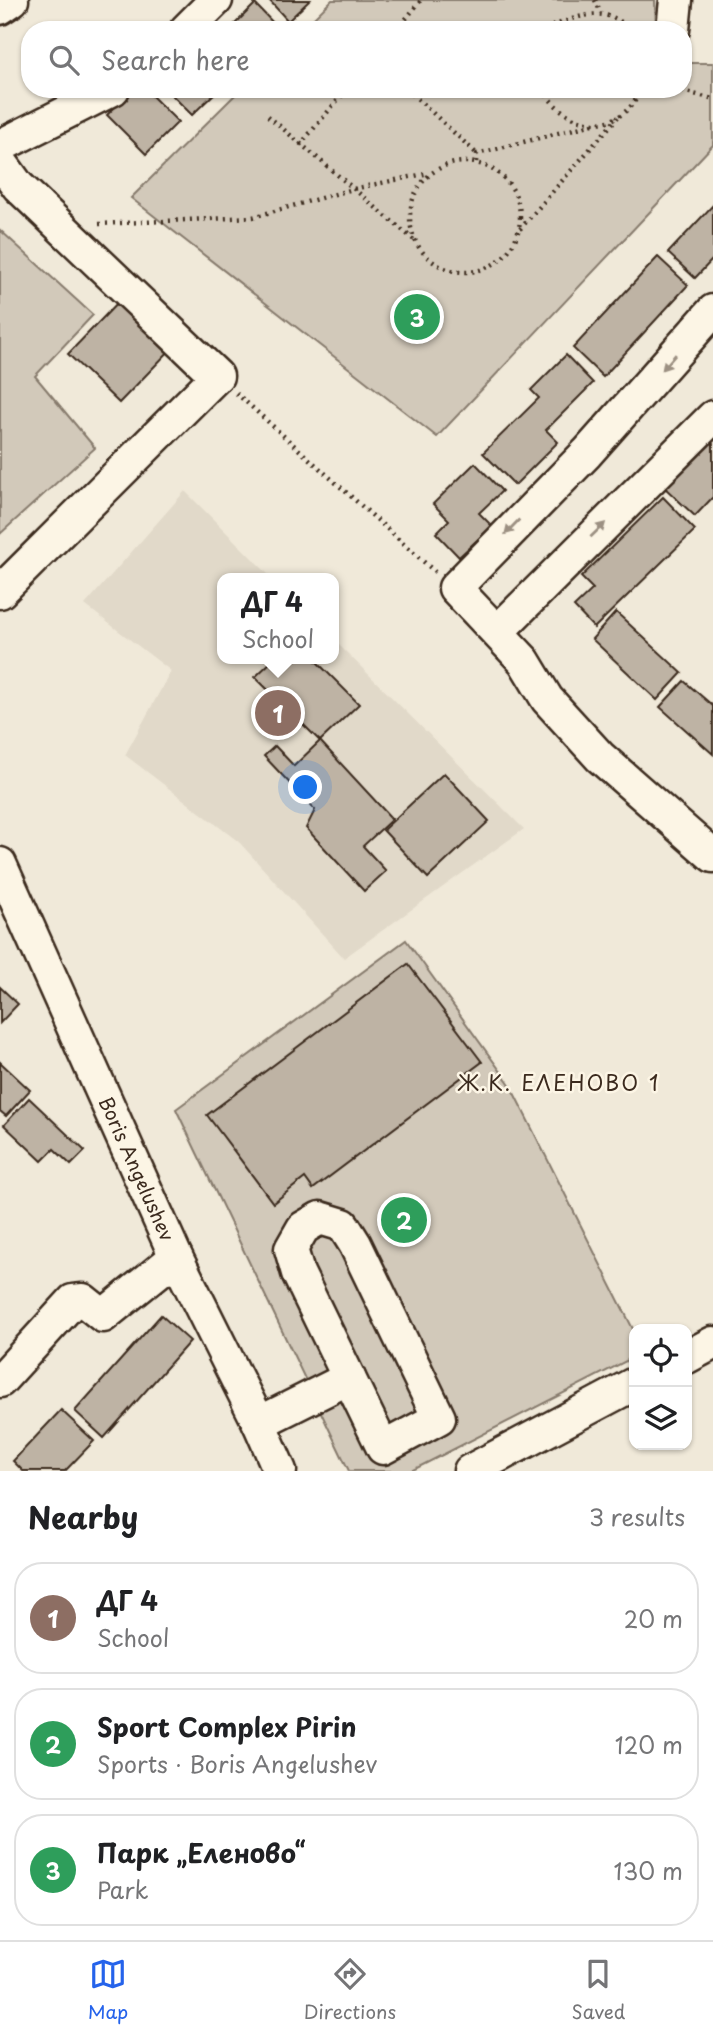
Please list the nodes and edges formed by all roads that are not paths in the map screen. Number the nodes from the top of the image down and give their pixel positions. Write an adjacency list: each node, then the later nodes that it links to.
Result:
1 (12, 0): 4 (street)
2 (216, 0): 5 (street)
3 (676, 0): 6 (street)
4 (0, 8)
5 (195, 21)
6 (674, 21)
7 (95, 98): 8 (street)
8 (0, 150)
9 (0, 161): 12 (street)
10 (713, 311): 13 (street, one-way to 13)
11 (713, 418): 13 (street, one-way to 11)
12 (0, 592)
13 (498, 631): 14 (street)
14 (713, 856)
15 (1, 871): 16 (street, Boris Angelushev)
16 (176, 1257): 20 (street); 22 (street, Boris Angelushev)
17 (713, 1343): 18 (street)
18 (692, 1354)
19 (349, 1378): 19 (street); 22 (street)
20 (0, 1381)
21 (629, 1387): 24 (street)
22 (259, 1423): 23 (street, Boris Angelushev)
23 (280, 1471)
24 (470, 1471)

